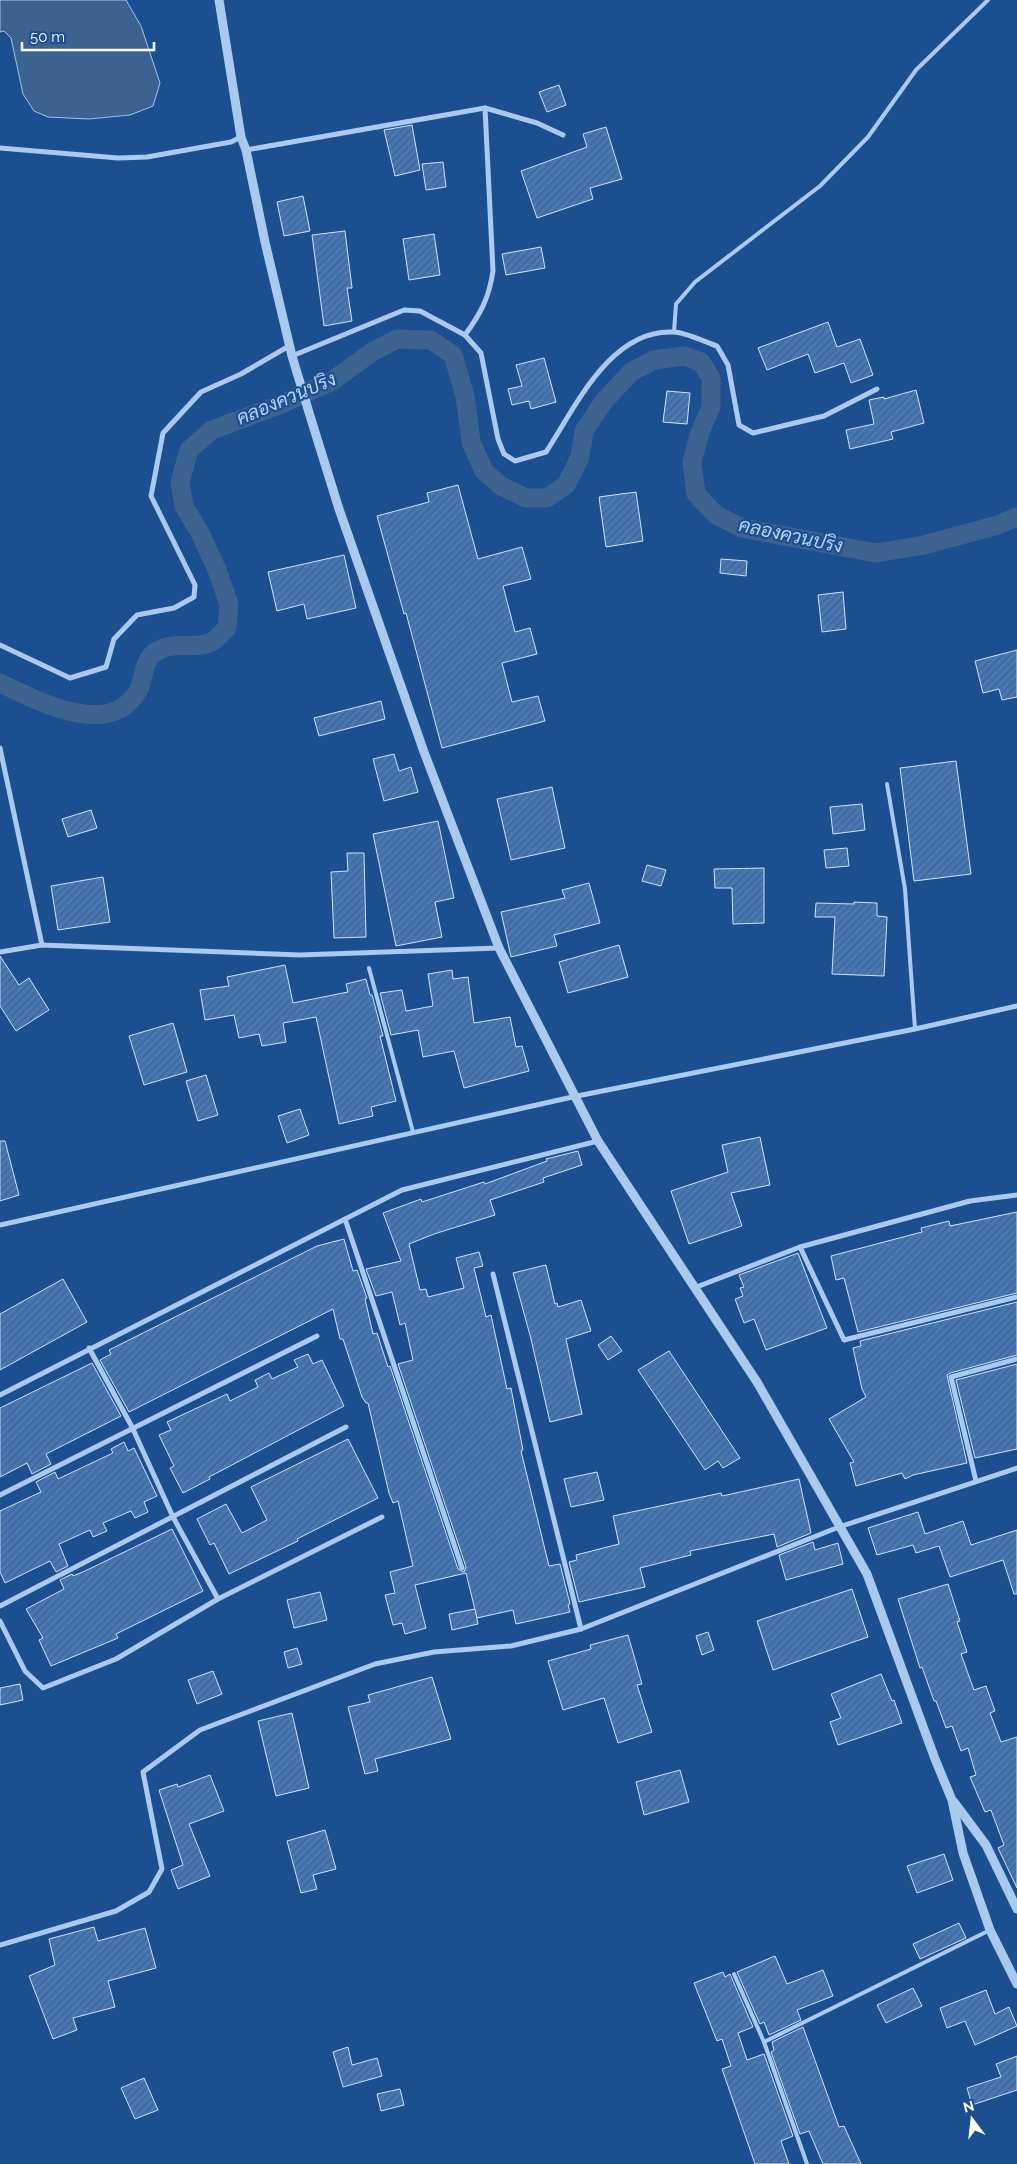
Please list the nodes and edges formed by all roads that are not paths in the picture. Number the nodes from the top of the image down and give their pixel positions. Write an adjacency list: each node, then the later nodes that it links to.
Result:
1 (219, 0): 5 (street)
2 (988, 0): 8 (lane)
3 (485, 108): 4 (street); 7 (street); 9 (street)
4 (563, 135)
5 (241, 138): 6 (street); 7 (street)
6 (0, 148)
7 (246, 150): 10 (street)
8 (674, 332): 9 (street); 12 (street)
9 (465, 335): 11 (street)
10 (289, 346): 11 (street); 13 (street)
11 (292, 357): 17 (street)
12 (877, 389)
13 (0, 645)
14 (0, 748): 16 (street)
15 (887, 784): 21 (lane)
16 (42, 946): 17 (street); 18 (street)
17 (499, 948): 22 (street)
18 (0, 952)
19 (369, 968): 23 (lane)
20 (1017, 1006): 21 (street)
21 (915, 1029): 22 (street)
22 (577, 1096): 23 (street); 24 (street)
23 (413, 1132): 27 (street)
24 (598, 1141): 26 (street); 30 (street)
25 (1017, 1195): 28 (street)
26 (345, 1219): 33 (street); 44 (street)
27 (0, 1225)
28 (800, 1247): 30 (street); 31 (street)
29 (493, 1274): 48 (street)
30 (694, 1288): 43 (street)
31 (1017, 1297)
32 (317, 1336): 37 (street)
33 (89, 1348): 35 (street); 37 (street)
34 (1017, 1359): 39 (street)
35 (0, 1395)
36 (346, 1427): 41 (street)
37 (132, 1428): 40 (street); 41 (street)
38 (1017, 1468): 39 (street)
39 (976, 1481): 43 (street)
40 (0, 1495)
41 (173, 1517): 45 (street); 46 (street)
42 (382, 1517): 45 (street)
43 (839, 1527): 48 (street); 49 (street)
44 (462, 1568)
45 (218, 1599): 47 (street)
46 (0, 1606)
47 (0, 1620)
48 (582, 1628): 52 (street)
49 (952, 1800): 50 (street); 51 (street)
50 (1017, 1909)
51 (990, 1930): 54 (street); 55 (lane)
52 (0, 1945)
53 (734, 1974): 55 (lane)
54 (1017, 1984)
55 (764, 2042): 56 (lane)
56 (807, 2164)

